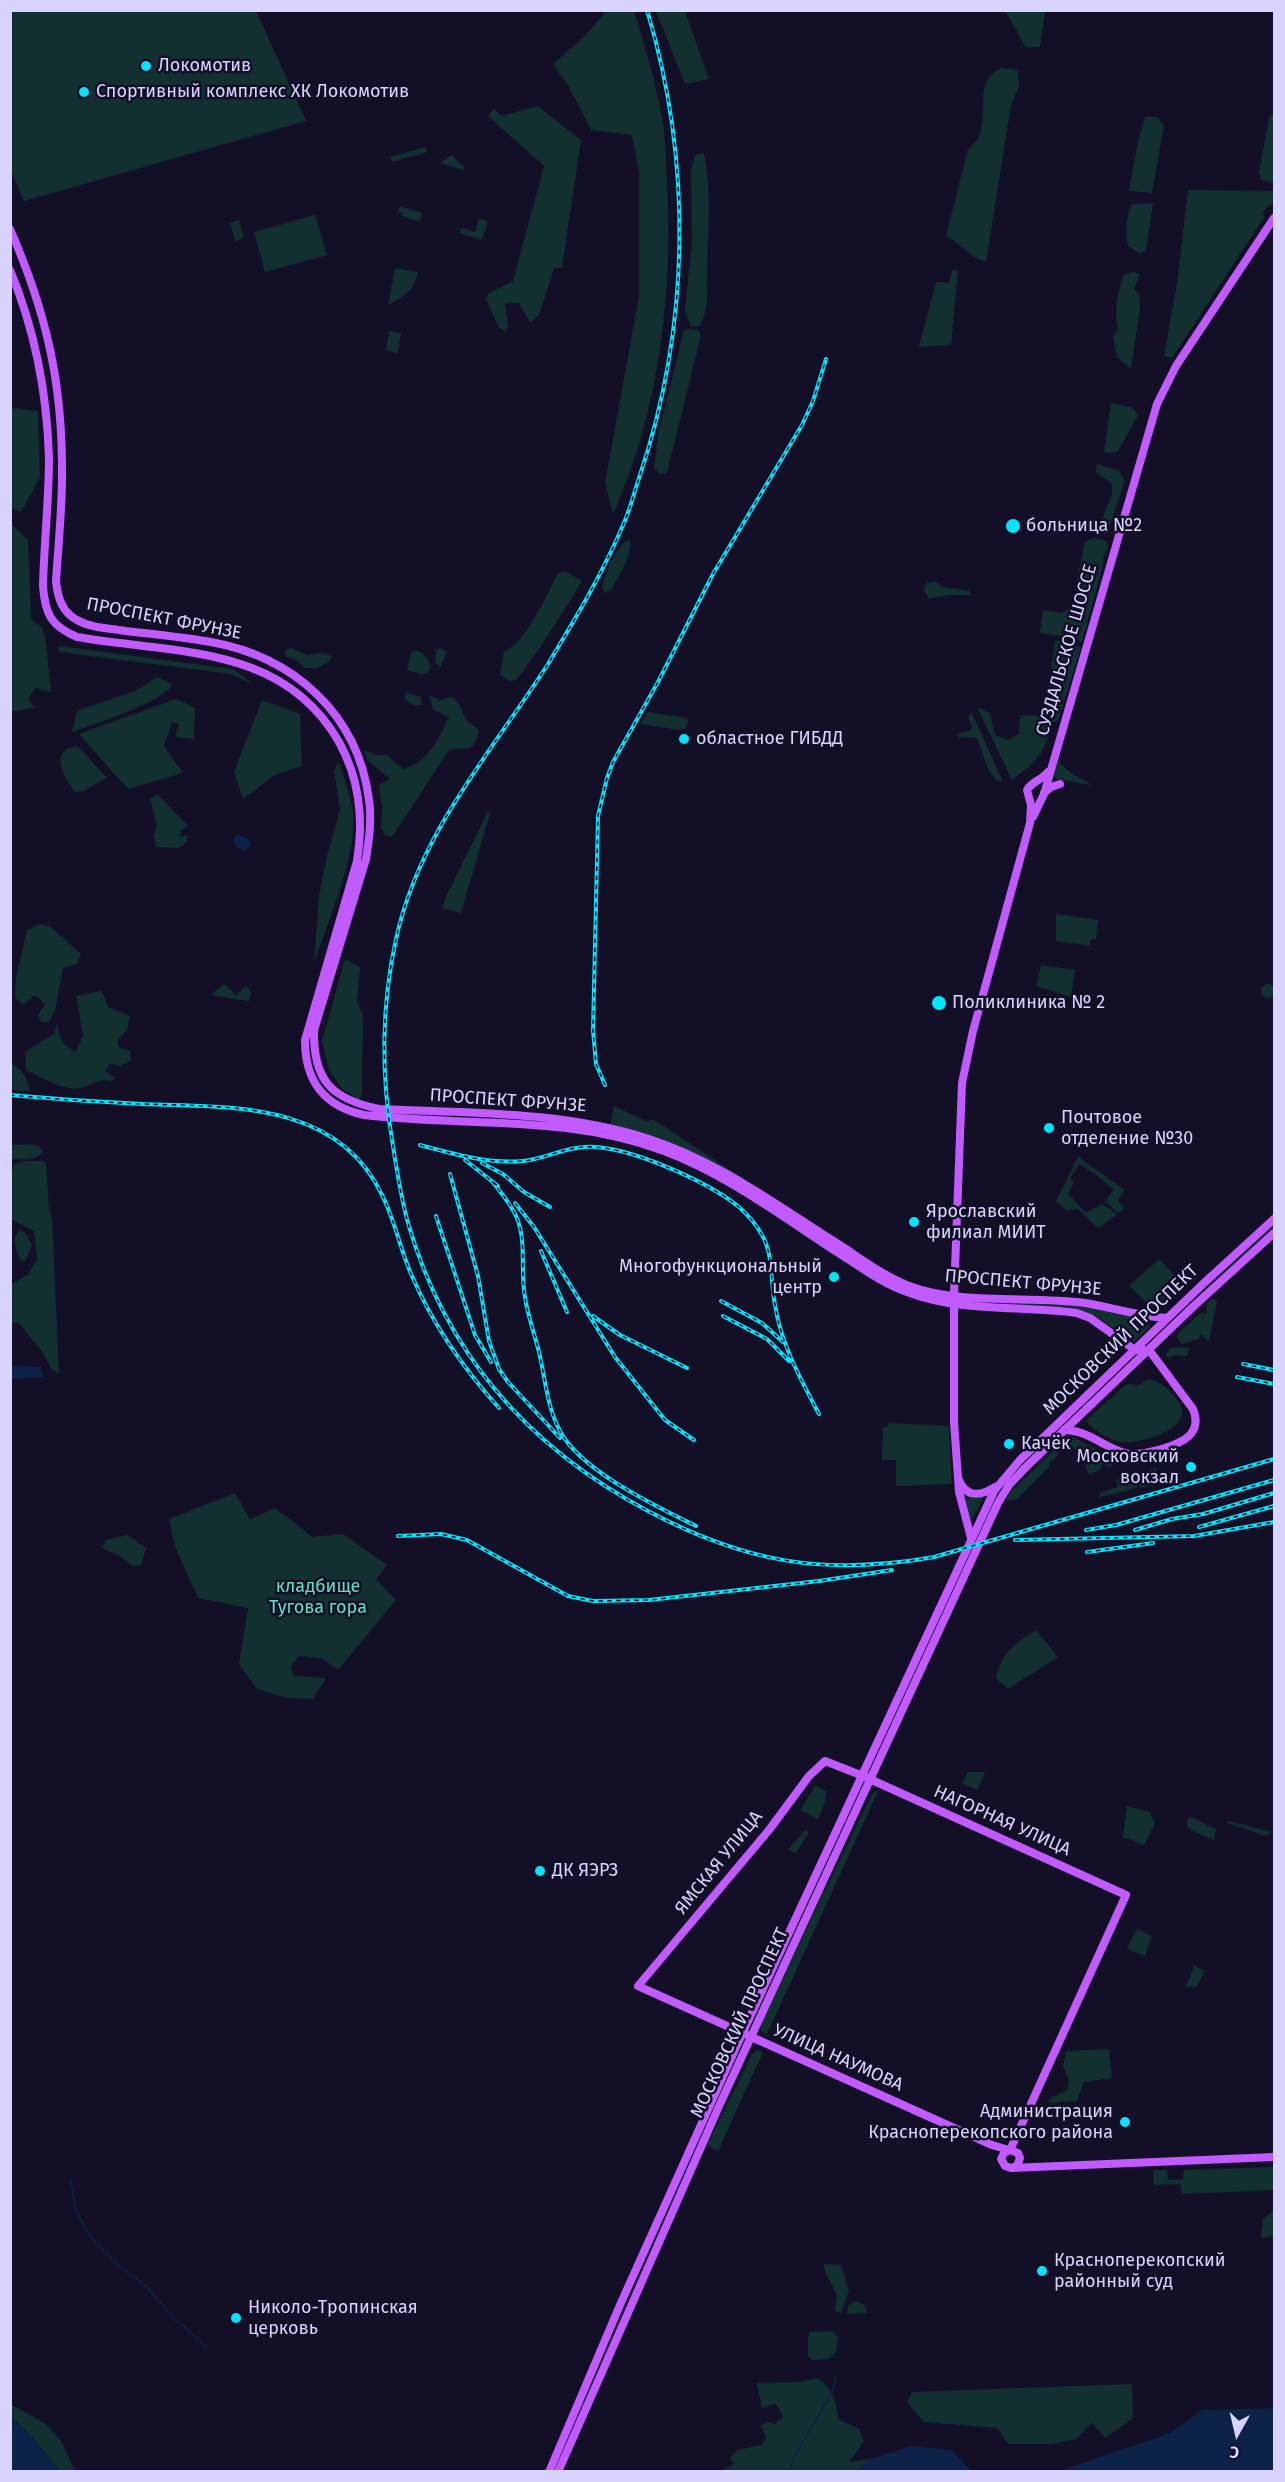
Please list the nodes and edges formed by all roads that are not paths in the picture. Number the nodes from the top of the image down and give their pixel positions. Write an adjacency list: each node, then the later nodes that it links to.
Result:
1 (1275, 218): 4 (main road, СУЗДАЛЬСКОЕ ШОССЕ)
2 (10, 230): 12 (main road, ПРОСПЕКТ ФРУНЗЕ)
3 (10, 270): 13 (main road, ПРОСПЕКТ ФРУНЗЕ)
4 (1048, 772): 5 (main road); 7 (main road, СУЗДАЛЬСКОЕ ШОССЕ)
5 (1036, 783): 7 (main road); 8 (main road)
6 (1060, 784): 7 (main road)
7 (1044, 794): 8 (main road); 9 (main road, СУЗДАЛЬСКОЕ ШОССЕ)
8 (1029, 797): 9 (main road, СУЗДАЛЬСКОЕ ШОССЕ)
9 (1030, 823): 12 (main road, СУЗДАЛЬСКОЕ ШОССЕ)
10 (1275, 1219): 14 (main road, МОСКОВСКИЙ ПРОСПЕКТ)
11 (1275, 1233): 16 (main road, МОСКОВСКИЙ ПРОСПЕКТ)
12 (954, 1295): 13 (main road, СУЗДАЛЬСКОЕ ШОССЕ); 14 (main road, ПРОСПЕКТ ФРУНЗЕ)
13 (954, 1305): 15 (main road, ПРОСПЕКТ ФРУНЗЕ); 18 (main road, СУЗДАЛЬСКОЕ ШОССЕ)
14 (1157, 1322): 15 (main road, МОСКОВСКИЙ ПРОСПЕКТ); 16 (main road)
15 (1135, 1350): 16 (main road); 19 (main road, МОСКОВСКИЙ ПРОСПЕКТ)
16 (1149, 1350): 17 (main road, МОСКОВСКИЙ ПРОСПЕКТ); 17 (main road)
17 (1065, 1430): 22 (main road, МОСКОВСКИЙ ПРОСПЕКТ)
18 (958, 1471): 19 (main road); 20 (main road, СУЗДАЛЬСКОЕ ШОССЕ)
19 (997, 1486): 20 (main road, МОСКОВСКИЙ ПРОСПЕКТ)
20 (970, 1535): 22 (main road, МОСКОВСКИЙ ПРОСПЕКТ)
21 (825, 1761): 22 (main road, НАГОРНАЯ УЛИЦА); 23 (main road, ЯМСКАЯ УЛИЦА)
22 (867, 1778): 24 (main road, МОСКОВСКИЙ ПРОСПЕКТ); 26 (main road, НАГОРНАЯ УЛИЦА)
23 (638, 1986): 24 (main road, УЛИЦА НАУМОВА)
24 (746, 2036): 25 (main road, УЛИЦА НАУМОВА); 31 (main road, МОСКОВСКИЙ ПРОСПЕКТ); 32 (main road, МОСКОВСКИЙ ПРОСПЕКТ)
25 (992, 2145): 26 (main road, УЛИЦА НАУМОВА); 27 (main road, УЛИЦА НАУМОВА)
26 (1014, 2152): 27 (main road); 29 (main road, УЛИЦА НАУМОВА); 30 (main road)
27 (1002, 2157): 30 (main road, УЛИЦА НАУМОВА)
28 (1275, 2157): 29 (main road)
29 (1050, 2166): 30 (main road)
30 (1011, 2168)
31 (549, 2472)
32 (558, 2472)

